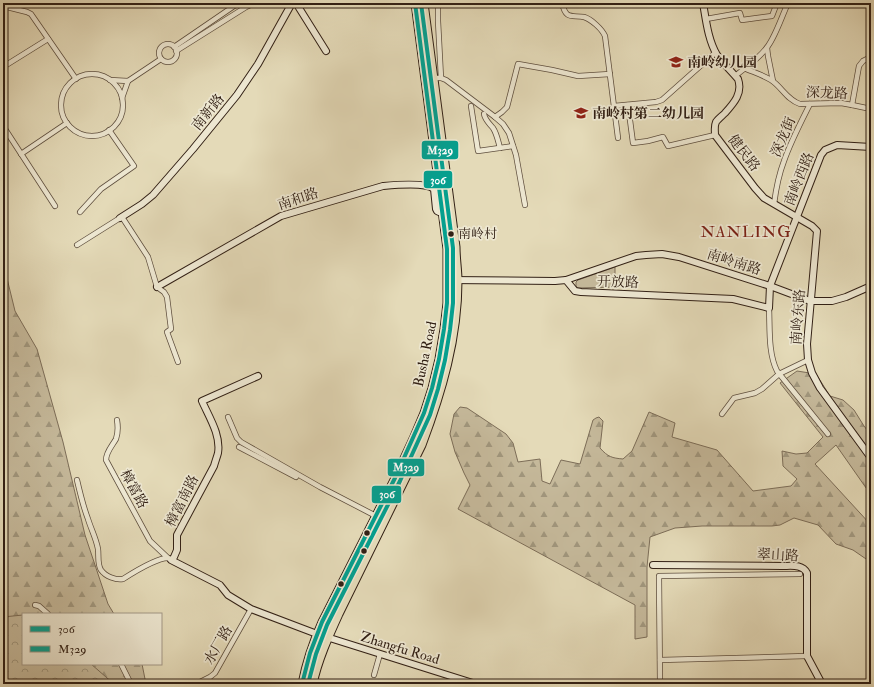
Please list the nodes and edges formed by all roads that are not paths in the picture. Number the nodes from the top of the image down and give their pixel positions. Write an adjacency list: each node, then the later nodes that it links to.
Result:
1 (241, 3): 16 (street)
2 (255, 3): 16 (street)
3 (292, 3): 55 (street, 南新路)
4 (296, 3): 17 (street)
5 (415, 3): 54 (main road, Busha Road)
6 (424, 3): 25 (main road, Busha Road)
7 (438, 3): 25 (street)
8 (562, 3): 23 (street)
9 (703, 3): 13 (street, 健民路)
10 (777, 3): 13 (street)
11 (788, 3): 15 (street)
12 (3, 6): 14 (street)
13 (706, 19): 18 (street, 健民路)
14 (48, 39): 21 (street); 26 (street)
15 (768, 48): 22 (street); 29 (street)
16 (175, 49): 20 (street); 20 (street)
17 (326, 51)
18 (716, 52): 24 (street, 健民路); 32 (street)
19 (871, 57): 33 (street)
20 (161, 58): 28 (street)
21 (3, 67)
22 (744, 68): 24 (street); 29 (street, 深龙路)
23 (610, 74): 35 (street); 38 (street)
24 (735, 76): 44 (street, 健民路)
25 (438, 78): 38 (street); 60 (main road, Busha Road)
26 (76, 79): 27 (street); 39 (street)
27 (110, 80): 28 (street); 30 (street)
28 (128, 81): 30 (street)
29 (773, 82): 31 (street, 深龙路)
30 (122, 98): 42 (street)
31 (810, 104): 33 (street, 深龙路); 50 (street, 深龙街)
32 (628, 105): 35 (street); 44 (street)
33 (852, 105): 36 (street, 深龙路)
34 (471, 106): 48 (street)
35 (614, 106): 45 (street)
36 (871, 109)
37 (484, 114): 41 (street)
38 (496, 117): 46 (street)
39 (67, 123): 42 (street); 49 (street)
40 (3, 126): 49 (street)
41 (494, 129): 43 (street); 48 (street)
42 (109, 130): 53 (street)
43 (487, 130)
44 (715, 135): 50 (street, 健民路)
45 (618, 138)
46 (513, 146): 48 (street); 51 (street)
47 (871, 147): 56 (street, 南岭西路)
48 (500, 148)
49 (20, 154): 52 (street)
50 (774, 204): 56 (street, 健民路)
51 (525, 205)
52 (55, 206)
53 (80, 212)
54 (442, 212): 58 (main road, Busha Road); 63 (street, 南和路)
55 (121, 217): 57 (street); 63 (street)
56 (797, 217): 61 (street, 南岭西路); 64 (street, 南岭东路)
57 (77, 245)
58 (448, 280): 60 (street); 77 (main road, Busha Road)
59 (566, 280): 60 (street); 61 (street, 南岭南路); 65 (street, 开放路)
60 (458, 281): 85 (main road, Busha Road)
61 (770, 286): 64 (street, 南岭南路); 65 (street)
62 (871, 286): 64 (street, 南岭南路)
63 (157, 288): 67 (street)
64 (810, 300): 66 (street, 南岭东路)
65 (769, 308): 68 (street)
66 (808, 360): 68 (street); 75 (street, 南岭东路)
67 (178, 362)
68 (779, 374): 70 (street); 73 (street)
69 (258, 376): 78 (street, 樟富南路)
70 (722, 414)
71 (228, 417): 77 (street)
72 (117, 420): 78 (street, 樟富路)
73 (828, 434)
74 (239, 447): 77 (street)
75 (871, 458)
76 (77, 480): 78 (street)
77 (375, 517): 84 (main road, Busha Road)
78 (170, 559): 82 (street)
79 (654, 565): 87 (street, 翠山路)
80 (800, 574): 88 (street)
81 (35, 604): 83 (street)
82 (251, 609): 84 (street); 94 (street, 水厂路)
83 (47, 613)
84 (316, 634): 85 (street, Zhangfu Road); 90 (main road, Busha Road)
85 (328, 638): 86 (street, Zhangfu Road); 91 (main road, Busha Road)
86 (380, 654): 92 (street); 97 (street, Zhangfu Road)
87 (807, 656): 88 (street); 99 (street, 翠山路)
88 (660, 660): 98 (street)
89 (122, 665): 93 (street)
90 (304, 673): 91 (main road); 95 (main road, Busha Road)
91 (315, 675): 96 (main road, Busha Road)
92 (374, 675)
93 (131, 684)
94 (196, 684)
95 (302, 684)
96 (313, 684)
97 (476, 684)
98 (660, 684)
99 (822, 684)

